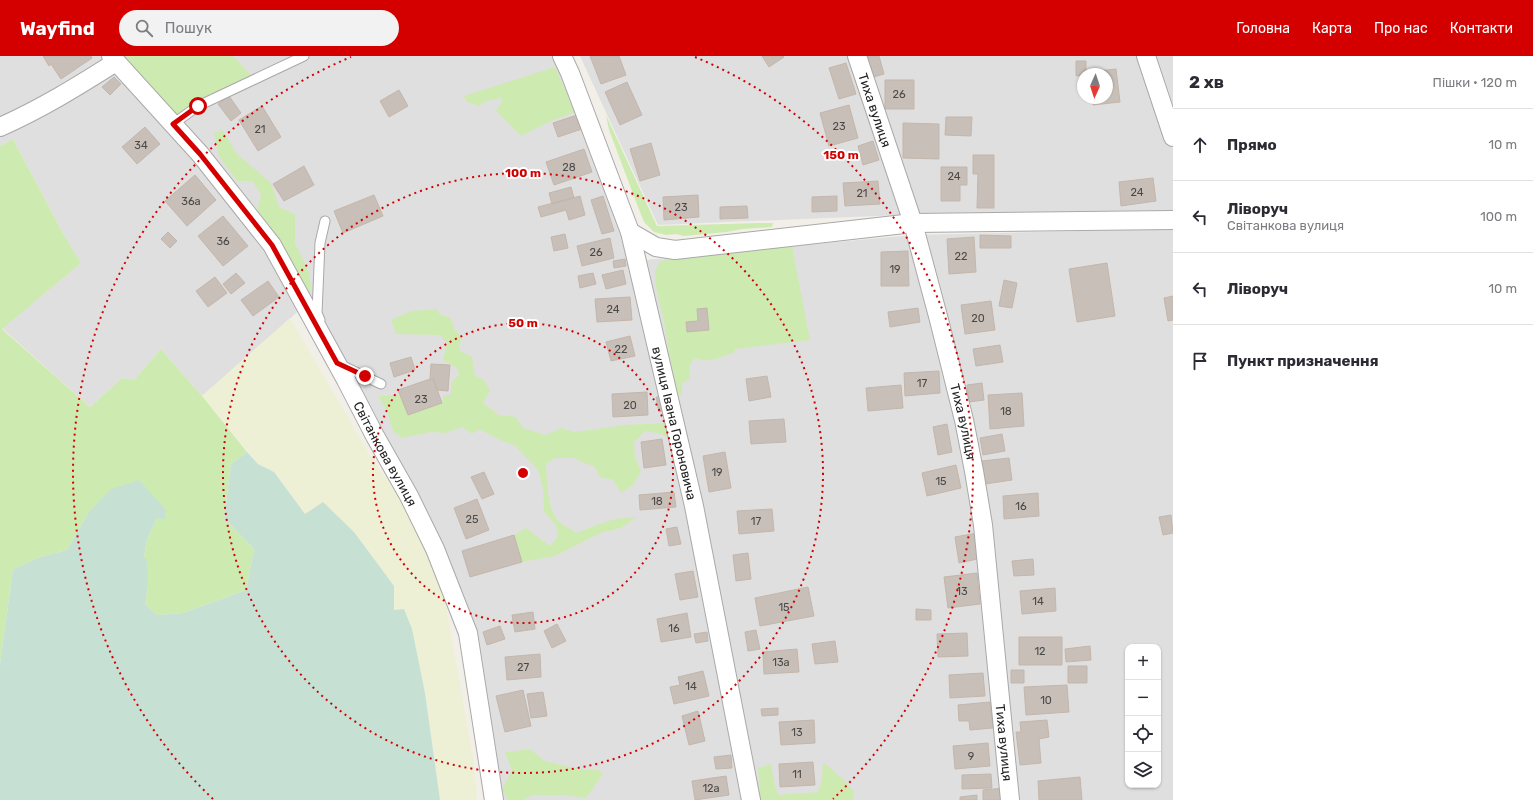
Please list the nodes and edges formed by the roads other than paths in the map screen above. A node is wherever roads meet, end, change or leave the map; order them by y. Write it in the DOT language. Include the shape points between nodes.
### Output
graph roads {
  1 [pos="304,56"];
  2 [pos="562,56"];
  3 [pos="857,56"];
  4 [pos="1146,56"];
  5 [pos="114,59"];
  6 [pos="173,124"];
  7 [pos="0,127"];
  8 [pos="1173,137"];
  9 [pos="1173,220"];
  10 [pos="326,221"];
  11 [pos="913,223"];
  12 [pos="630,232"];
  13 [pos="337,363"];
  14 [pos="381,384"];
  15 [pos="494,800"];
  16 [pos="751,800"];
  17 [pos="1010,800"];
  1 -- 6 [label="lane" via="198,106"];
  2 -- 12 [label="street, вулиця Івана Гороновича"];
  3 -- 11 [label="street, Тиха вулиця"];
  4 -- 8 [label="street"];
  5 -- 6 [label="street, Світанкова вулиця"];
  5 -- 7 [label="street" via="76,87"];
  6 -- 13 [label="street, Світанкова вулиця" via="272,245"];
  9 -- 11 [label="street"];
  10 -- 13 [label="lane" via="320,243 317,313"];
  11 -- 12 [label="street" via="674,250 656,247"];
  11 -- 17 [label="street, Тиха вулиця" via="964,420 984,525"];
  12 -- 16 [label="street, вулиця Івана Гороновича" via="694,506"];
  13 -- 14 [label="lane"];
  13 -- 15 [label="street, Світанкова вулиця" via="410,496 435,549 468,633"];
}
